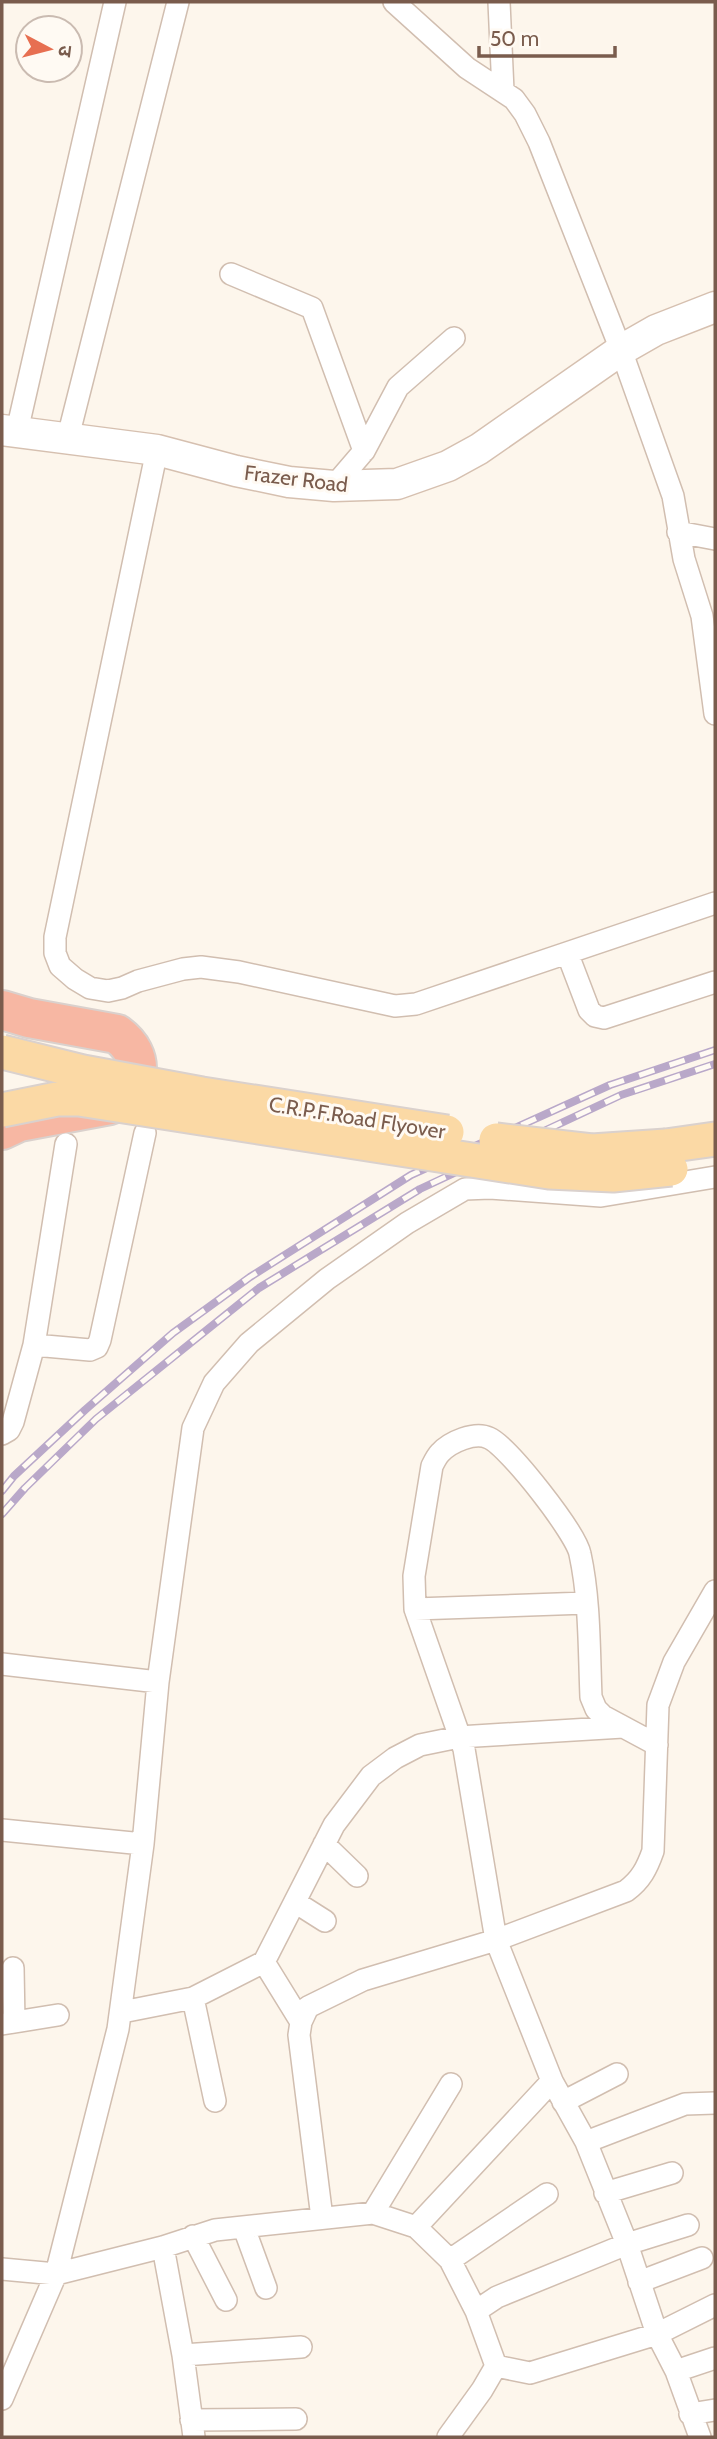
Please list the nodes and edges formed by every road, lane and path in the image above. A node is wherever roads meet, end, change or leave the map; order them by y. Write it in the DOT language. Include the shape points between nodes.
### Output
graph roads {
  1 [pos="115,2"];
  2 [pos="178,2"];
  3 [pos="394,2"];
  4 [pos="499,2"];
  5 [pos="503,90"];
  6 [pos="232,274"];
  7 [pos="715,307"];
  8 [pos="454,338"];
  9 [pos="621,350"];
  10 [pos="10,430"];
  11 [pos="81,439"];
  12 [pos="157,450"];
  13 [pos="364,451"];
  14 [pos="334,486"];
  15 [pos="678,532"];
  16 [pos="715,539"];
  17 [pos="715,714"];
  18 [pos="715,903"];
  19 [pos="568,955"];
  20 [pos="715,982"];
  21 [pos="2,1010"];
  22 [pos="2,1052"];
  23 [pos="2,1110"];
  24 [pos="2,1130"];
  25 [pos="145,1133"];
  26 [pos="715,1139"];
  27 [pos="66,1144"];
  28 [pos="715,1162"];
  29 [pos="715,1177"];
  30 [pos="34,1345"];
  31 [pos="2,1434"];
  32 [pos="715,1591"];
  33 [pos="586,1603"];
  34 [pos="415,1609"];
  35 [pos="2,1664"];
  36 [pos="158,1682"];
  37 [pos="623,1727"];
  38 [pos="459,1737"];
  39 [pos="657,1745"];
  40 [pos="2,1830"];
  41 [pos="143,1844"];
  42 [pos="324,1844"];
  43 [pos="357,1876"];
  44 [pos="295,1902"];
  45 [pos="325,1921"];
  46 [pos="496,1940"];
  47 [pos="264,1962"];
  48 [pos="13,1968"];
  49 [pos="193,1998"];
  50 [pos="122,2012"];
  51 [pos="58,2015"];
  52 [pos="301,2022"];
  53 [pos="8,2023"];
  54 [pos="617,2074"];
  55 [pos="552,2081"];
  56 [pos="451,2084"];
  57 [pos="215,2101"];
  58 [pos="563,2102"];
  59 [pos="715,2103"];
  60 [pos="586,2142"];
  61 [pos="672,2173"];
  62 [pos="605,2193"];
  63 [pos="547,2194"];
  64 [pos="373,2213"];
  65 [pos="321,2218"];
  66 [pos="688,2224"];
  67 [pos="416,2227"];
  68 [pos="244,2228"];
  69 [pos="193,2236"];
  70 [pos="627,2244"];
  71 [pos="163,2247"];
  72 [pos="702,2258"];
  73 [pos="450,2260"];
  74 [pos="2,2269"];
  75 [pos="56,2274"];
  76 [pos="639,2282"];
  77 [pos="266,2288"];
  78 [pos="226,2300"];
  79 [pos="715,2305"];
  80 [pos="476,2311"];
  81 [pos="657,2334"];
  82 [pos="301,2347"];
  83 [pos="183,2355"];
  84 [pos="715,2358"];
  85 [pos="496,2366"];
  86 [pos="676,2371"];
  87 [pos="3,2392"];
  88 [pos="715,2410"];
  89 [pos="690,2414"];
  90 [pos="296,2419"];
  91 [pos="192,2428"];
  92 [pos="448,2437"];
  93 [pos="700,2437"];
  1 -- 10 [label="street"];
  2 -- 11 [label="street"];
  3 -- 5 [label="street" via="467,68"];
  4 -- 5 [label="street"];
  5 -- 9 [label="street" via="525,114 539,142"];
  6 -- 13 [label="street" via="312,309"];
  7 -- 9 [label="street, Frazer Road" via="656,330"];
  8 -- 13 [label="street" via="398,387"];
  9 -- 14 [label="street, Frazer Road" via="448,466 397,484"];
  9 -- 15 [label="street" via="673,496"];
  10 -- 11 [label="street, Frazer Road"];
  11 -- 12 [label="street, Frazer Road"];
  12 -- 14 [label="street, Frazer Road" via="289,482"];
  12 -- 19 [label="street" via="55,937 60,966 90,988 108,991 201,967 395,1006 416,1004"];
  13 -- 14 [label="street"];
  15 -- 16 [label="street"];
  15 -- 17 [label="street" via="702,615"];
  18 -- 19 [label="street"];
  19 -- 20 [label="street" via="583,999 595,1017 612,1016"];
  21 -- 24 [label="highway" via="117,1034 136,1056 131,1090 123,1098"];
  22 -- 26 [label="main road, C.R.P.F.Road Flyover, bridge" via="202,1094 542,1147 592,1151"];
  23 -- 28 [label="main road, C.R.P.F.Road Flyover, bridge" via="57,1099 79,1100 549,1172 613,1175"];
  25 -- 30 [label="street" via="97,1347"];
  27 -- 30 [label="street"];
  29 -- 36 [label="street" via="601,1196 465,1189 327,1279 249,1343 214,1383 193,1428"];
  30 -- 31 [label="street" via="13,1422"];
  32 -- 39 [label="street" via="663,1687"];
  33 -- 34 [label="street"];
  33 -- 34 [label="street" via="575,1539 500,1445 476,1435 450,1445 432,1466 414,1576"];
  33 -- 37 [label="street" via="591,1697 603,1716"];
  34 -- 38 [label="street"];
  35 -- 36 [label="street"];
  36 -- 41 [label="street"];
  37 -- 38 [label="street"];
  37 -- 39 [label="street"];
  38 -- 42 [label="street" via="419,1745 371,1776"];
  38 -- 46 [label="street"];
  39 -- 46 [label="street" via="653,1851 639,1882"];
  40 -- 41 [label="street"];
  41 -- 50 [label="street"];
  42 -- 43 [label="street"];
  42 -- 44 [label="street"];
  44 -- 45 [label="street"];
  44 -- 47 [label="street"];
  46 -- 52 [label="street" via="363,1980 308,2007"];
  46 -- 55 [label="street"];
  47 -- 49 [label="street"];
  47 -- 52 [label="street"];
  48 -- 53 [label="street"];
  49 -- 50 [label="street"];
  49 -- 57 [label="street"];
  50 -- 75 [label="street"];
  51 -- 53 [label="street"];
  52 -- 65 [label="street"];
  54 -- 58 [label="street"];
  55 -- 58 [label="street"];
  55 -- 67 [label="street"];
  56 -- 64 [label="street"];
  58 -- 60 [label="street"];
  59 -- 60 [label="street" via="685,2104"];
  60 -- 62 [label="street"];
  61 -- 62 [label="street"];
  62 -- 70 [label="street"];
  63 -- 73 [label="street"];
  64 -- 65 [label="street"];
  64 -- 67 [label="street"];
  65 -- 68 [label="street"];
  66 -- 70 [label="street"];
  67 -- 73 [label="street"];
  68 -- 69 [label="street"];
  68 -- 77 [label="street"];
  69 -- 71 [label="street"];
  69 -- 78 [label="street"];
  70 -- 76 [label="street"];
  70 -- 80 [label="street" via="497,2297"];
  71 -- 75 [label="street"];
  71 -- 83 [label="street"];
  72 -- 76 [label="street"];
  73 -- 80 [label="street"];
  74 -- 75 [label="street"];
  75 -- 87 [label="street"];
  76 -- 81 [label="street"];
  79 -- 81 [label="street"];
  80 -- 85 [label="street"];
  81 -- 85 [label="street" via="530,2373"];
  81 -- 86 [label="street"];
  82 -- 83 [label="street"];
  83 -- 91 [label="street"];
  84 -- 86 [label="street"];
  85 -- 92 [label="street"];
  86 -- 89 [label="street"];
  88 -- 89 [label="street"];
  89 -- 93 [label="street"];
  90 -- 91 [label="street"];
}
